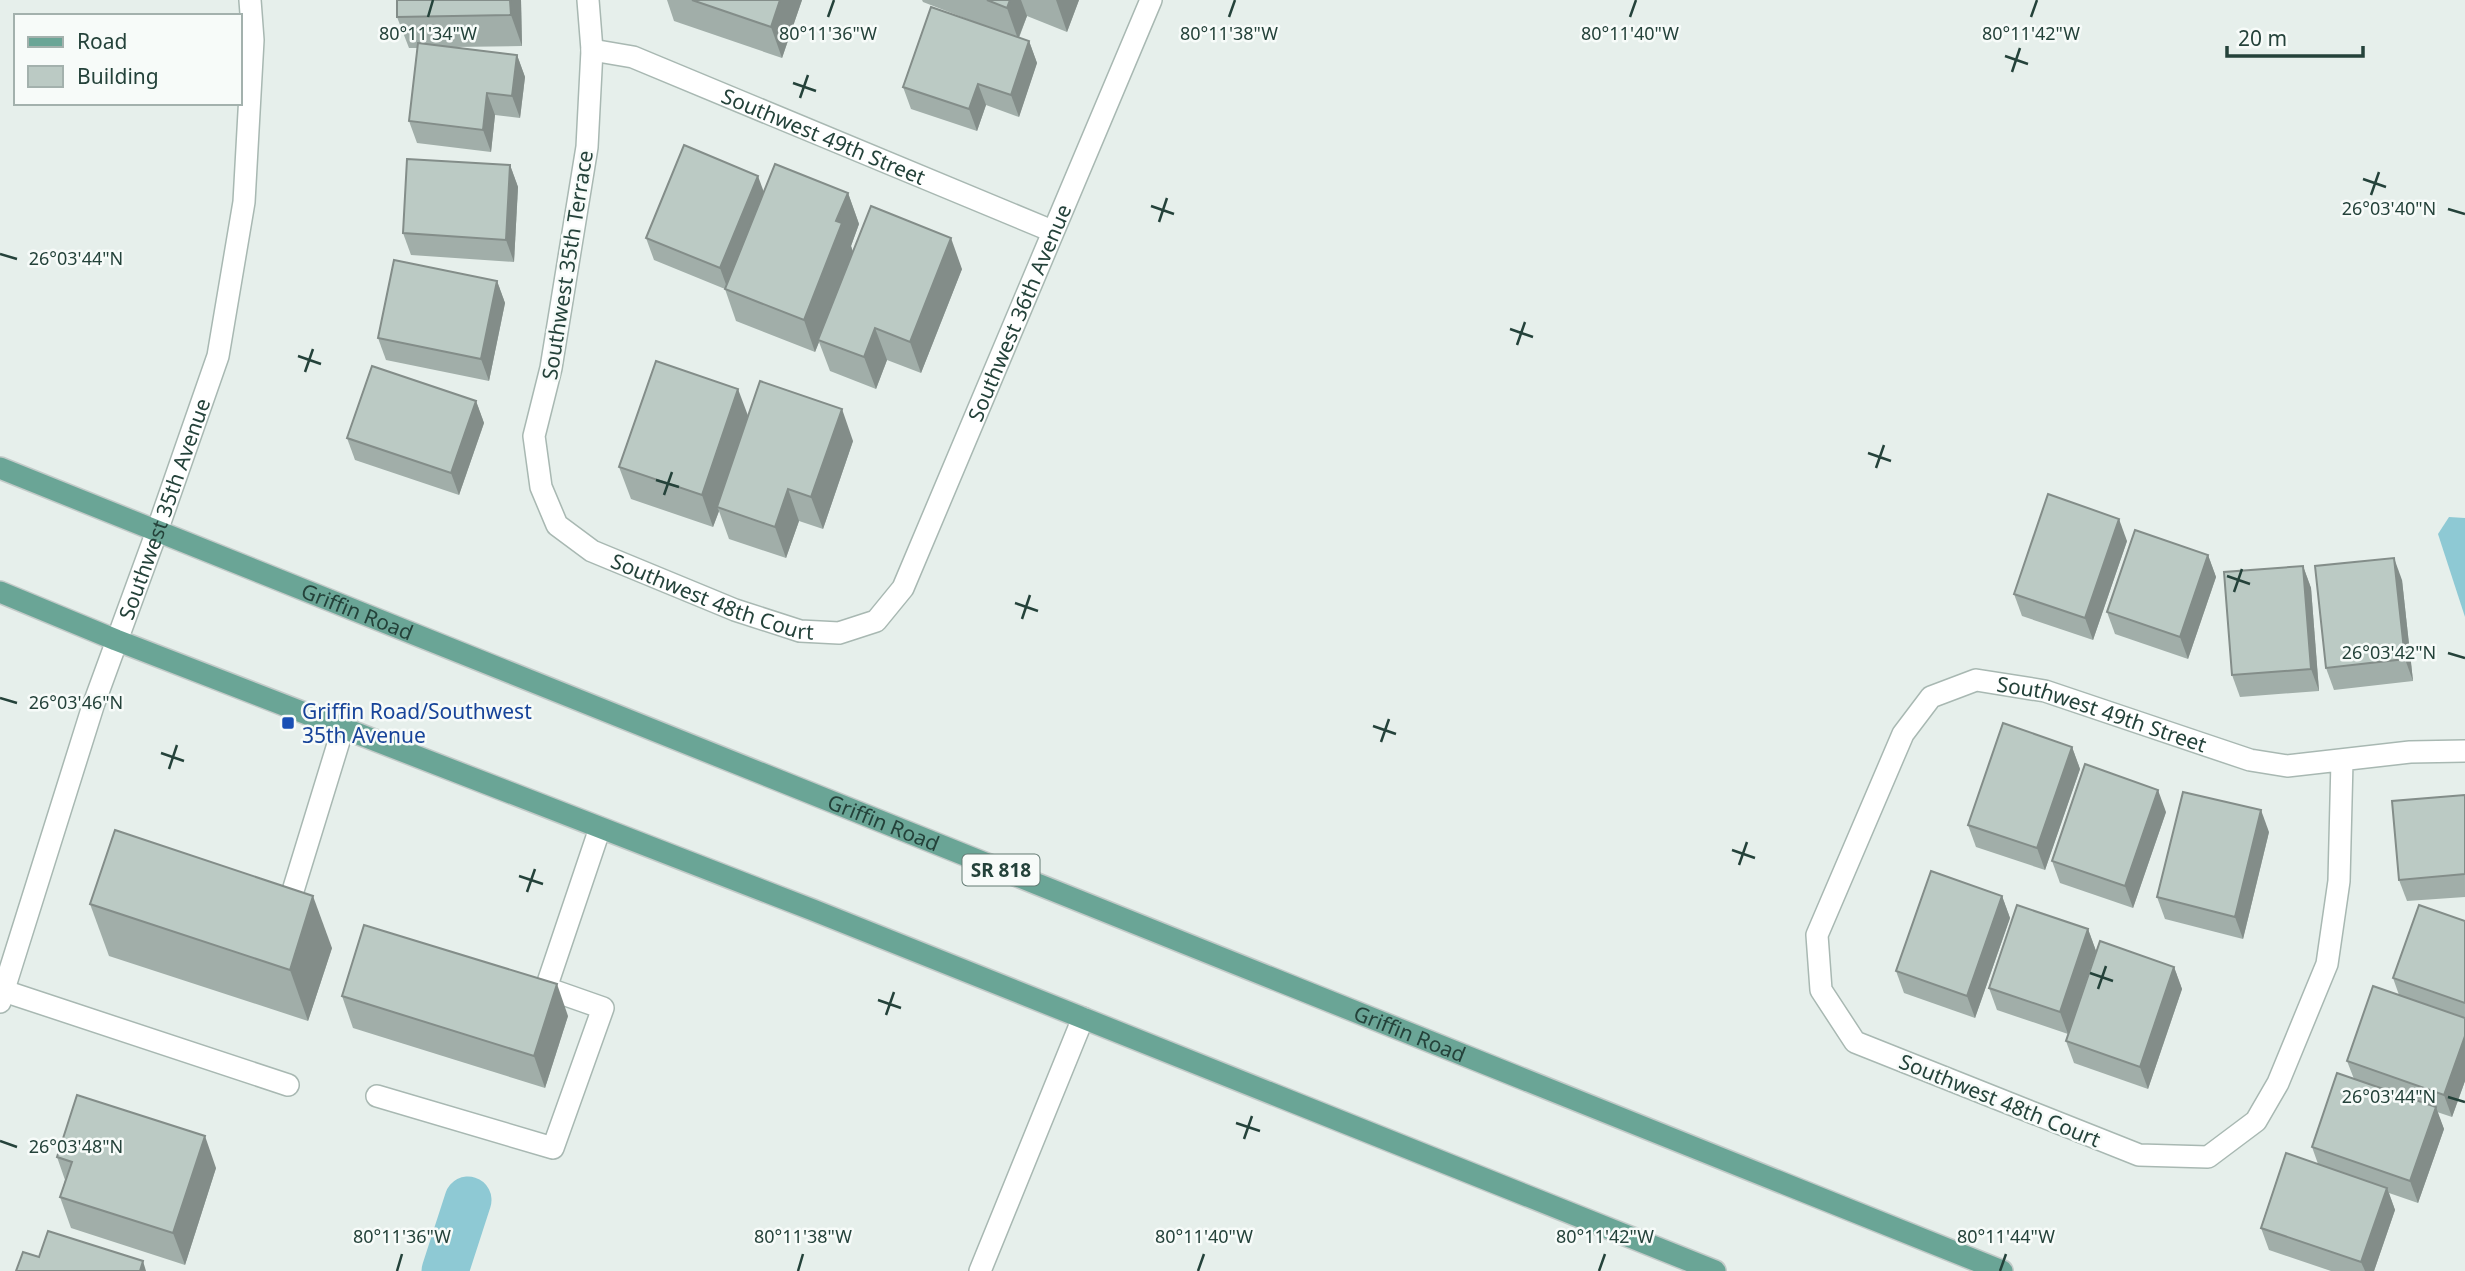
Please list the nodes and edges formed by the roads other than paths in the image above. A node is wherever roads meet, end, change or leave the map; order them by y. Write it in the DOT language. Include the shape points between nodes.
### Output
graph roads {
  1 [pos="250,0"];
  2 [pos="588,0"];
  3 [pos="1151,0"];
  4 [pos="592,50"];
  5 [pos="1052,231"];
  6 [pos="0,468"];
  7 [pos="557,525"];
  8 [pos="157,531"];
  9 [pos="0,592"];
  10 [pos="876,621"];
  11 [pos="116,640"];
  12 [pos="343,728"];
  13 [pos="2465,751"];
  14 [pos="2342,761"];
  15 [pos="600,828"];
  16 [pos="288,907"];
  17 [pos="1821,990"];
  18 [pos="2,996"];
  19 [pos="1083,1018"];
  20 [pos="288,1084"];
  21 [pos="377,1096"];
  22 [pos="980,1271"];
  23 [pos="1715,1271"];
  24 [pos="2003,1271"];
  1 -- 8 [label="street, Southwest 35th Avenue" via="253,40 244,202 218,356"];
  2 -- 4 [label="street, Southwest 35th Terrace"];
  3 -- 5 [label="street, Southwest 36th Avenue"];
  4 -- 5 [label="street, Southwest 49th Street" via="633,57"];
  4 -- 7 [label="street, Southwest 35th Terrace" via="587,147 551,368 534,436 541,487"];
  5 -- 10 [label="street, Southwest 36th Avenue" via="903,588"];
  6 -- 8 [label="main road, Griffin Road / SR 818"];
  7 -- 10 [label="street, Southwest 48th Court" via="592,551 735,610 800,631 839,633"];
  8 -- 11 [label="street, Southwest 35th Avenue"];
  8 -- 24 [label="main road, Griffin Road / SR 818"];
  9 -- 11 [label="main road"];
  11 -- 12 [label="main road"];
  11 -- 18 [label="street, Southwest 35th Avenue"];
  12 -- 15 [label="main road"];
  12 -- 16 [label="street"];
  13 -- 14 [label="street, Southwest 49th Street"];
  14 -- 17 [label="street, Southwest 49th Street" via="2287,766 2250,760 2045,691 1976,680 1931,697 1903,734 1817,935"];
  14 -- 17 [label="street, Southwest 48th Court" via="2339,880 2327,964 2278,1083 2256,1121 2208,1157 2139,1156 1855,1042"];
  15 -- 19 [label="main road"];
  15 -- 21 [label="street" via="546,988 603,1008 552,1149"];
  18 -- 20 [label="street"];
  19 -- 22 [label="street"];
  19 -- 23 [label="main road"];
}
